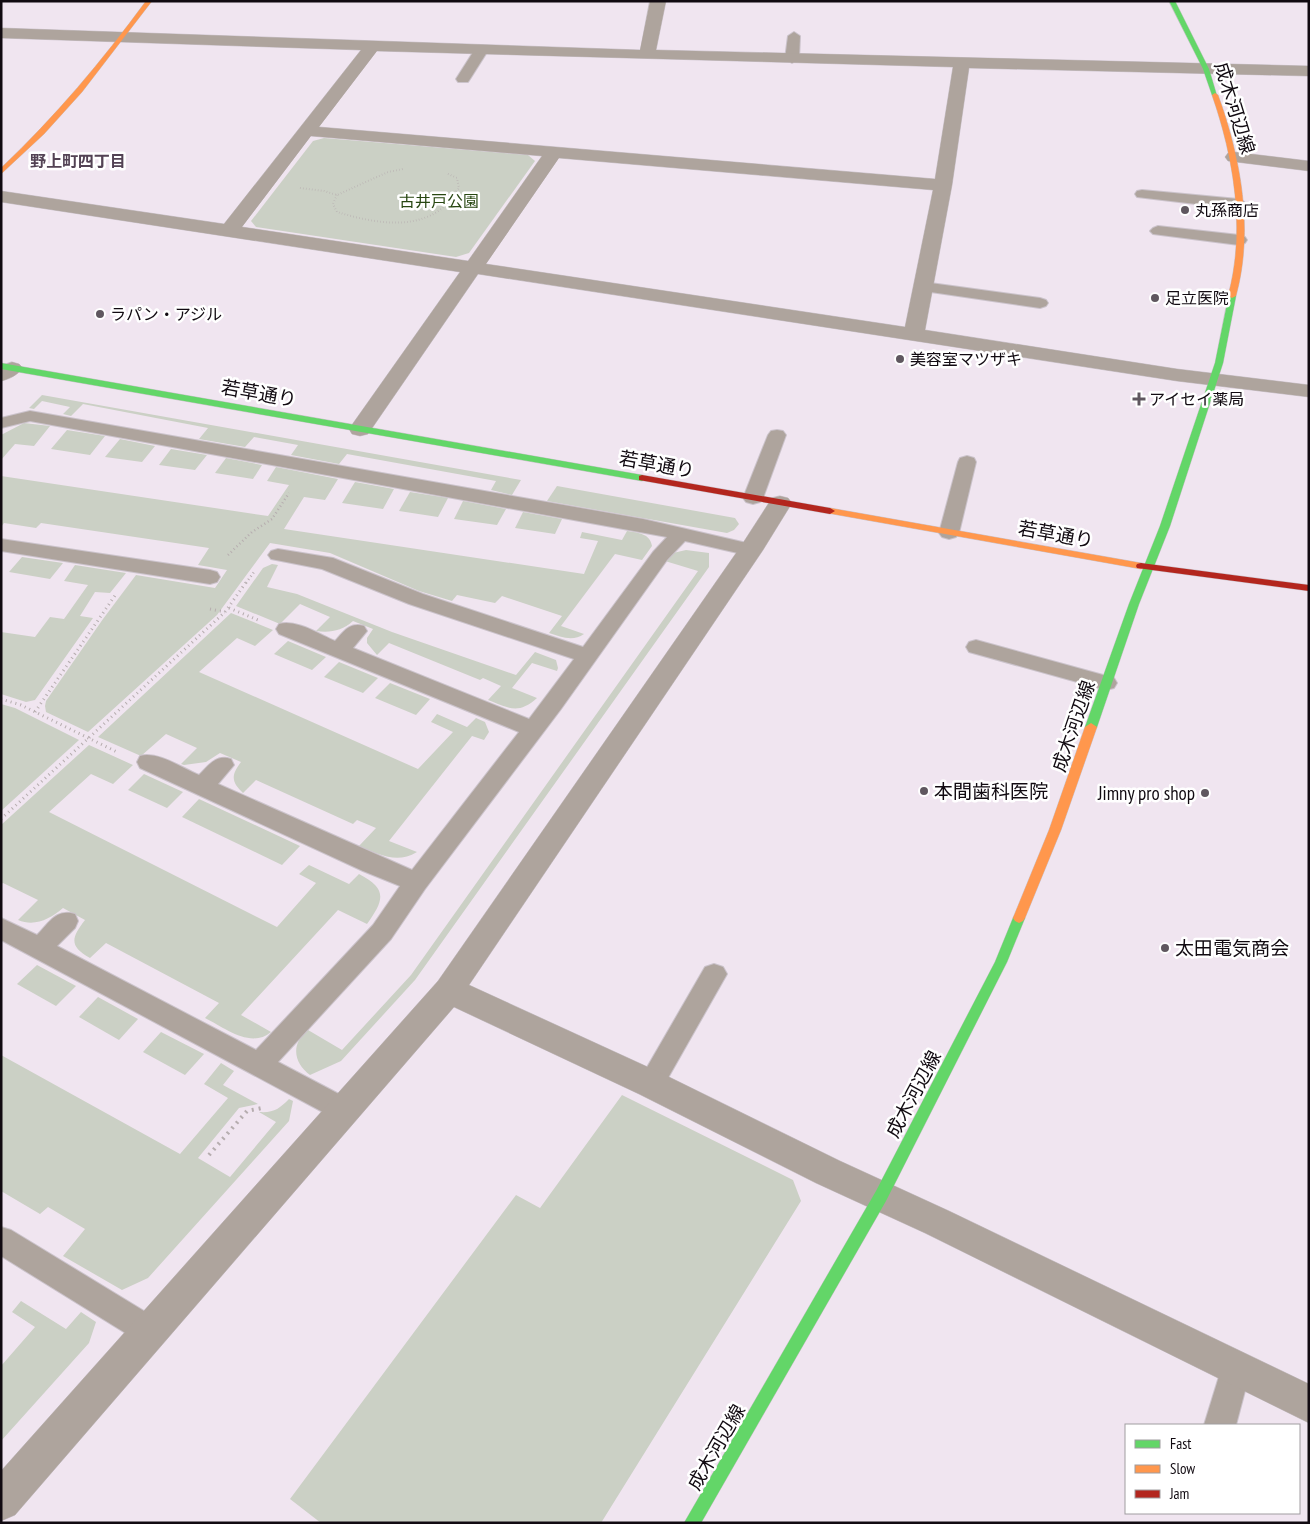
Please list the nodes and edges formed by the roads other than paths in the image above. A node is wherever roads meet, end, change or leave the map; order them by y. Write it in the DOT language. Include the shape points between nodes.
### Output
graph roads {
  1 [pos="149,1"];
  2 [pos="658,1"];
  3 [pos="1172,1"];
  4 [pos="1,33"];
  5 [pos="794,36"];
  6 [pos="123,37"];
  7 [pos="373,45"];
  8 [pos="482,49"];
  9 [pos="647,55"];
  10 [pos="792,59"];
  11 [pos="962,63"];
  12 [pos="1206,69"];
  13 [pos="1309,71"];
  14 [pos="463,79"];
  15 [pos="308,130"];
  16 [pos="555,151"];
  17 [pos="1234,157"];
  18 [pos="1309,166"];
  19 [pos="1,172"];
  20 [pos="942,185"];
  21 [pos="1142,194"];
  22 [pos="1,196"];
  23 [pos="1238,204"];
  24 [pos="229,231"];
  25 [pos="1158,231"];
  26 [pos="1239,240"];
  27 [pos="474,268"];
  28 [pos="924,287"];
  29 [pos="1040,303"];
  30 [pos="914,335"];
  31 [pos="5,370"];
  32 [pos="1214,379"];
  33 [pos="1309,391"];
  34 [pos="1,424"];
  35 [pos="360,429"];
  36 [pos="778,435"];
  37 [pos="967,462"];
  38 [pos="766,501"];
  39 [pos="949,533"];
  40 [pos="680,535"];
  41 [pos="1,545"];
  42 [pos="750,550"];
  43 [pos="278,555"];
  44 [pos="1148,567"];
  45 [pos="210,577"];
  46 [pos="1309,588"];
  47 [pos="286,629"];
  48 [pos="357,631"];
  49 [pos="976,646"];
  50 [pos="338,650"];
  51 [pos="588,656"];
  52 [pos="1106,683"];
  53 [pos="533,729"];
  54 [pos="148,762"];
  55 [pos="223,765"];
  56 [pos="202,786"];
  57 [pos="416,882"];
  58 [pos="66,921"];
  59 [pos="1,928"];
  60 [pos="40,948"];
  61 [pos="714,974"];
  62 [pos="450,990"];
  63 [pos="259,1065"];
  64 [pos="651,1084"];
  65 [pos="344,1110"];
  66 [pos="881,1196"];
  67 [pos="1,1240"];
  68 [pos="151,1332"];
  69 [pos="1236,1368"];
  70 [pos="1309,1404"];
  71 [pos="1220,1424"];
  72 [pos="1,1501"];
  73 [pos="692,1523"];
  1 -- 6 [label="main road"];
  2 -- 9 [label="street"];
  3 -- 12 [label="main road, 成木河辺線"];
  4 -- 6 [label="street"];
  5 -- 10 [label="lane"];
  6 -- 7 [label="street"];
  6 -- 19 [label="main road" via="82,90"];
  7 -- 8 [label="street"];
  7 -- 15 [label="street"];
  8 -- 9 [label="street"];
  8 -- 14 [label="lane"];
  9 -- 10 [label="street"];
  10 -- 11 [label="street"];
  11 -- 12 [label="street"];
  11 -- 20 [label="street"];
  12 -- 13 [label="street"];
  12 -- 17 [label="main road, 成木河辺線"];
  15 -- 16 [label="street"];
  15 -- 24 [label="street"];
  16 -- 20 [label="street"];
  16 -- 27 [label="street"];
  17 -- 18 [label="street"];
  17 -- 23 [label="main road, 成木河辺線"];
  20 -- 28 [label="street"];
  21 -- 23 [label="lane"];
  22 -- 24 [label="street"];
  23 -- 26 [label="main road, 成木河辺線"];
  24 -- 27 [label="street"];
  25 -- 26 [label="lane"];
  26 -- 32 [label="main road, 成木河辺線" via="1238,263"];
  27 -- 30 [label="street"];
  27 -- 35 [label="street"];
  28 -- 29 [label="lane"];
  28 -- 30 [label="street"];
  30 -- 32 [label="street"];
  31 -- 35 [label="main road, 若草通り"];
  32 -- 33 [label="street"];
  32 -- 44 [label="main road, 成木河辺線"];
  34 -- 40 [label="lane" via="30,416 643,525"];
  35 -- 38 [label="main road, 若草通り"];
  36 -- 38 [label="lane"];
  37 -- 39 [label="lane"];
  38 -- 39 [label="main road, 若草通り"];
  38 -- 42 [label="street"];
  39 -- 44 [label="main road, 若草通り"];
  40 -- 42 [label="lane"];
  40 -- 51 [label="lane" via="660,556"];
  41 -- 45 [label="lane"];
  42 -- 62 [label="street"];
  43 -- 51 [label="lane" via="326,563 416,599"];
  44 -- 46 [label="main road, 若草通り"];
  44 -- 52 [label="main road, 成木河辺線"];
  47 -- 50 [label="lane"];
  48 -- 50 [label="lane"];
  49 -- 52 [label="lane"];
  50 -- 53 [label="lane"];
  51 -- 53 [label="lane"];
  52 -- 66 [label="main road, 成木河辺線" via="1055,830 1000,962"];
  53 -- 57 [label="lane"];
  54 -- 56 [label="lane"];
  55 -- 56 [label="lane"];
  56 -- 57 [label="lane"];
  57 -- 63 [label="lane" via="382,932"];
  58 -- 60 [label="lane"];
  59 -- 60 [label="lane"];
  60 -- 63 [label="lane"];
  61 -- 64 [label="lane"];
  62 -- 64 [label="street"];
  62 -- 65 [label="street"];
  63 -- 65 [label="lane"];
  64 -- 66 [label="street"];
  65 -- 68 [label="street"];
  66 -- 69 [label="street"];
  66 -- 73 [label="main road, 成木河辺線"];
  67 -- 68 [label="lane"];
  68 -- 72 [label="street"];
  69 -- 70 [label="street"];
  69 -- 71 [label="lane"];
}
